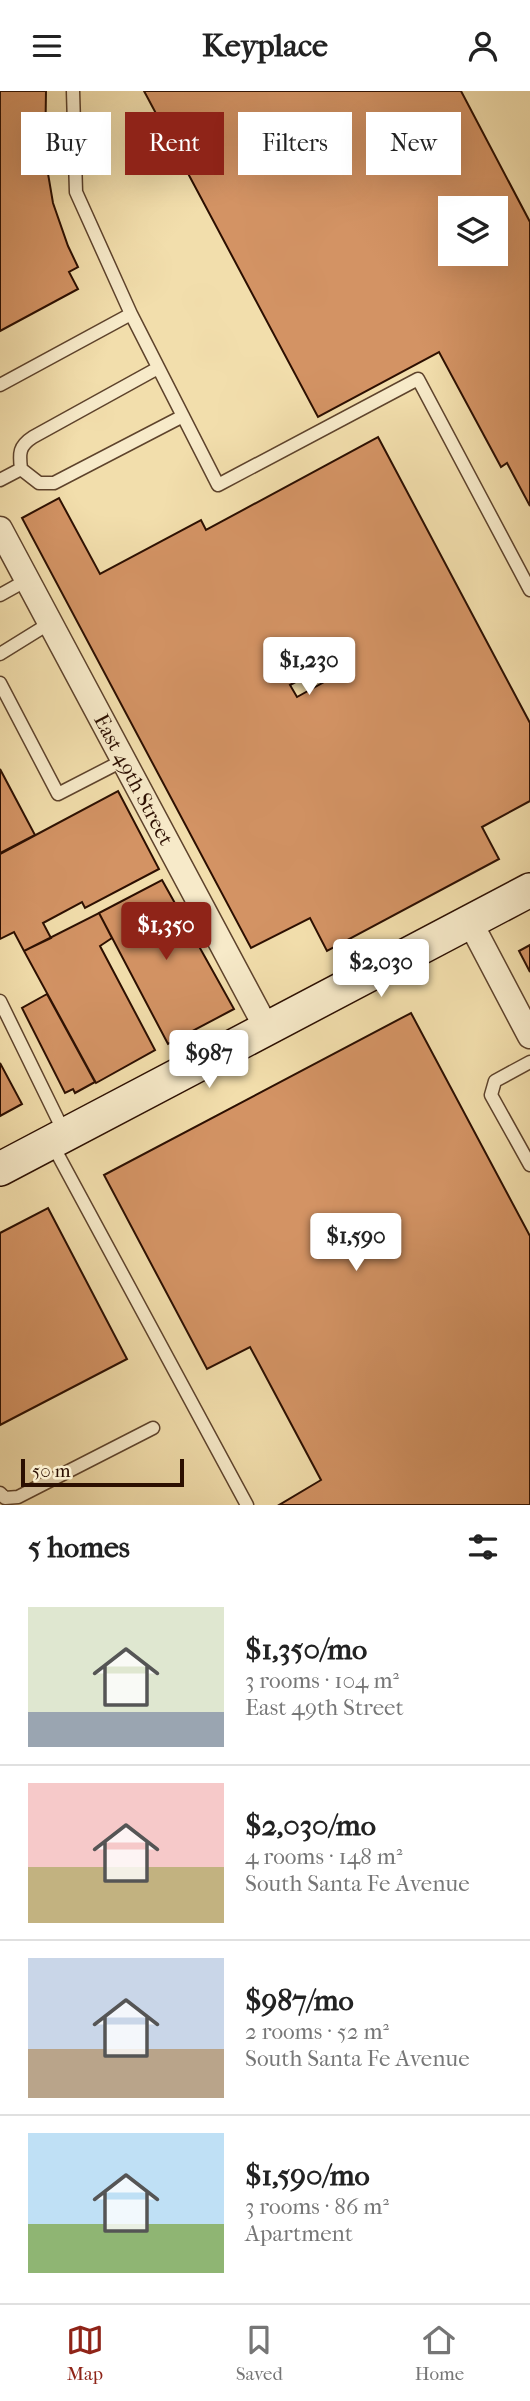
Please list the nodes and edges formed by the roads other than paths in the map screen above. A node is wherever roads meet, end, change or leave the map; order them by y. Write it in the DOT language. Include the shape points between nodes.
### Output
graph roads {
  1 [pos="74,91"];
  2 [pos="131,314"];
  3 [pos="159,368"];
  4 [pos="0,385"];
  5 [pos="183,416"];
  6 [pos="21,469"];
  7 [pos="0,480"];
  8 [pos="0,529"];
  9 [pos="27,580"];
  10 [pos="530,590"];
  11 [pos="0,594"];
  12 [pos="50,623"];
  13 [pos="0,654"];
  14 [pos="0,683"];
  15 [pos="124,760"];
  16 [pos="530,890"];
  17 [pos="470,922"];
  18 [pos="0,1001"];
  19 [pos="267,1029"];
  20 [pos="530,1035"];
  21 [pos="530,1062"];
  22 [pos="58,1138"];
  23 [pos="530,1165"];
  24 [pos="0,1169"];
  25 [pos="153,1428"];
  26 [pos="0,1493"];
  27 [pos="247,1505"];
  1 -- 2 [label="lane" via="76,192"];
  2 -- 3 [label="lane"];
  2 -- 4 [label="lane"];
  3 -- 5 [label="lane"];
  3 -- 6 [label="lane" via="23,444"];
  5 -- 6 [label="lane" via="54,483 39,483"];
  5 -- 10 [label="lane" via="218,485 418,379"];
  6 -- 7 [label="lane"];
  8 -- 9 [label="street, East 49th Street"];
  9 -- 11 [label="lane"];
  9 -- 12 [label="street, East 49th Street"];
  12 -- 13 [label="lane"];
  12 -- 15 [label="street, East 49th Street"];
  14 -- 15 [label="lane" via="58,794"];
  15 -- 19 [label="street, East 49th Street"];
  16 -- 17 [label="main road"];
  17 -- 19 [label="main road"];
  17 -- 20 [label="street"];
  18 -- 22 [label="lane"];
  19 -- 22 [label="main road"];
  21 -- 23 [label="lane" via="495,1081 491,1095"];
  22 -- 24 [label="main road"];
  22 -- 27 [label="lane"];
  25 -- 26 [label="lane" via="18,1497 5,1498"];
}
